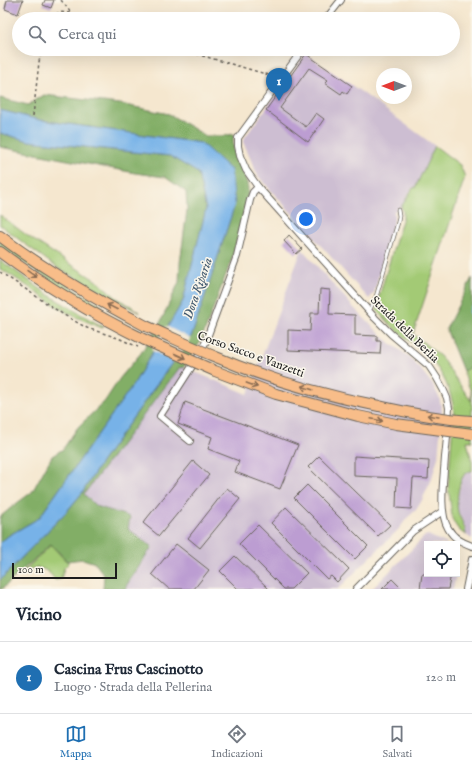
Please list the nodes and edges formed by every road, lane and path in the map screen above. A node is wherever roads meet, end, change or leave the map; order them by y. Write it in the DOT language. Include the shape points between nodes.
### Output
graph roads {
  1 [pos="61,0"];
  2 [pos="341,0"];
  3 [pos="70,12"];
  4 [pos="332,12"];
  5 [pos="40,56"];
  6 [pos="204,56"];
  7 [pos="298,56"];
  8 [pos="282,78"];
  9 [pos="33,116"];
  10 [pos="258,187"];
  11 [pos="398,210"];
  12 [pos="0,236"];
  13 [pos="0,252"];
  14 [pos="0,272"];
  15 [pos="369,311"];
  16 [pos="143,344"];
  17 [pos="472,421"];
  18 [pos="472,434"];
  19 [pos="190,441"];
  20 [pos="443,511"];
  21 [pos="472,546"];
  22 [pos="472,559"];
  23 [pos="356,589"];
  24 [pos="466,589"];
  1 -- 3 [label="path"];
  2 -- 4 [label="street"];
  5 -- 9 [label="path"];
  6 -- 8 [label="path"];
  7 -- 8 [label="street, Strada della Berlia"];
  8 -- 10 [label="street, Strada della Berlia" via="238,138 240,156"];
  10 -- 15 [label="street, Strada della Berlia"];
  10 -- 19 [label="street" via="250,200 237,256 205,343 160,416"];
  11 -- 15 [label="lane" via="398,222 376,297"];
  17 -- 12 [label="main road, Corso Sacco e Vanzetti, one-way, bridge" via="399,411 319,392 215,357 146,326 103,303 60,278"];
  13 -- 16 [label="main road, one-way" via="48,286"];
  14 -- 16 [label="path" via="87,328"];
  15 -- 20 [label="street, Strada della Berlia" via="391,334 429,366 447,398 449,408"];
  16 -- 18 [label="main road, one-way, bridge" via="283,396 396,424"];
  20 -- 21 [label="street, Strada della Berlia" via="448,529 457,540"];
  20 -- 23 [label="street" via="413,531"];
  22 -- 24 [label="street"];
}
